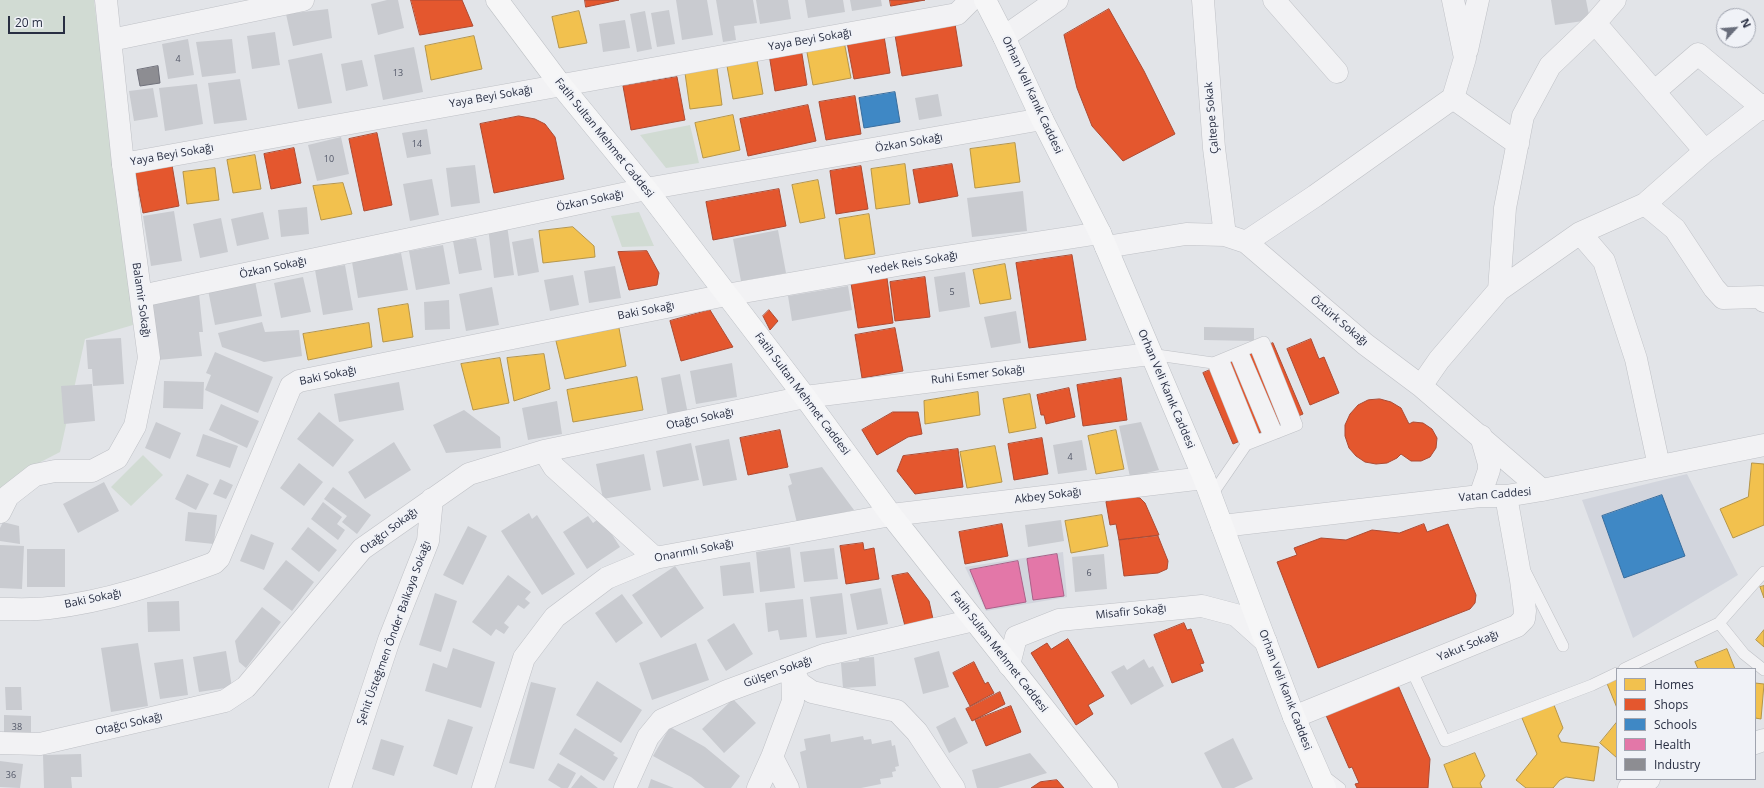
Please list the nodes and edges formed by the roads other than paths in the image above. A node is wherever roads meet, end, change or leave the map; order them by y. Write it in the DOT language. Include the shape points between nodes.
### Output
graph roads {
  1 [pos="106,0"];
  2 [pos="303,0"];
  3 [pos="497,0"];
  4 [pos="971,0"];
  5 [pos="985,0"];
  6 [pos="1057,0"];
  7 [pos="1202,0"];
  8 [pos="1274,0"];
  9 [pos="1453,0"];
  10 [pos="1478,0"];
  11 [pos="1615,0"];
  12 [pos="1595,23"];
  13 [pos="1004,37"];
  14 [pos="111,40"];
  15 [pos="1465,58"];
  16 [pos="1337,72"];
  17 [pos="560,84"];
  18 [pos="1654,92"];
  19 [pos="1453,98"];
  20 [pos="1763,107"];
  21 [pos="1042,119"];
  22 [pos="1518,144"];
  23 [pos="1705,151"];
  24 [pos="124,164"];
  25 [pos="646,189"];
  26 [pos="1646,204"];
  27 [pos="1580,233"];
  28 [pos="1225,235"];
  29 [pos="1103,240"];
  30 [pos="1246,242"];
  31 [pos="1499,290"];
  32 [pos="726,295"];
  33 [pos="141,296"];
  34 [pos="1764,301"];
  35 [pos="1239,353"];
  36 [pos="1150,354"];
  37 [pos="1218,361"];
  38 [pos="1421,386"];
  39 [pos="805,397"];
  40 [pos="1273,435"];
  41 [pos="1481,436"];
  42 [pos="1251,443"];
  43 [pos="1764,445"];
  44 [pos="544,451"];
  45 [pos="1659,466"];
  46 [pos="1208,487"];
  47 [pos="1542,490"];
  48 [pos="1480,496"];
  49 [pos="1506,496"];
  50 [pos="432,499"];
  51 [pos="0,512"];
  52 [pos="891,515"];
  53 [pos="1222,526"];
  54 [pos="655,558"];
  55 [pos="1518,559"];
  56 [pos="1764,572"];
  57 [pos="0,609"];
  58 [pos="974,620"];
  59 [pos="1719,623"];
  60 [pos="1266,642"];
  61 [pos="1563,646"];
  62 [pos="1009,665"];
  63 [pos="792,667"];
  64 [pos="1626,668"];
  65 [pos="1411,669"];
  66 [pos="1764,670"];
  67 [pos="1616,673"];
  68 [pos="1294,717"];
  69 [pos="0,743"];
  70 [pos="772,757"];
  71 [pos="1320,779"];
  72 [pos="340,788"];
  73 [pos="483,788"];
  74 [pos="625,788"];
  75 [pos="758,788"];
  76 [pos="788,788"];
  77 [pos="954,788"];
  78 [pos="1107,788"];
  79 [pos="1340,788"];
  1 -- 14 [label="street, Balamir Sokağı"];
  2 -- 14 [label="street"];
  3 -- 17 [label="main road, Fatih Sultan Mehmet Caddesi"];
  4 -- 17 [label="street, Yaya Beyi Sokağı" via="958,14"];
  5 -- 13 [label="main road, Orhan Veli Kanık Caddesi"];
  6 -- 13 [label="street"];
  7 -- 28 [label="street, Çaltepe Sokak" via="1214,148"];
  8 -- 16 [label="street"];
  9 -- 15 [label="street"];
  10 -- 15 [label="street"];
  11 -- 12 [label="street"];
  12 -- 18 [label="street"];
  12 -- 22 [label="street" via="1550,66 1523,116"];
  13 -- 21 [label="main road, Orhan Veli Kanık Caddesi"];
  14 -- 24 [label="street, Balamir Sokağı"];
  15 -- 19 [label="street"];
  17 -- 24 [label="street, Yaya Beyi Sokağı"];
  17 -- 25 [label="main road, Fatih Sultan Mehmet Caddesi"];
  18 -- 20 [label="street" via="1698,54"];
  18 -- 23 [label="street"];
  19 -- 22 [label="street"];
  19 -- 30 [label="street"];
  20 -- 23 [label="street"];
  21 -- 25 [label="street, Özkan Sokağı"];
  21 -- 29 [label="main road, Orhan Veli Kanık Caddesi"];
  22 -- 31 [label="street" via="1505,208"];
  23 -- 26 [label="street"];
  24 -- 33 [label="street, Balamir Sokağı"];
  25 -- 32 [label="main road, Fatih Sultan Mehmet Caddesi"];
  25 -- 33 [label="street, Özkan Sokağı"];
  26 -- 27 [label="street"];
  26 -- 34 [label="street" via="1675,229 1722,298 1762,297"];
  27 -- 31 [label="street"];
  27 -- 45 [label="street" via="1604,261 1636,359"];
  28 -- 29 [label="street, Öztürk Sokağı" via="1186,234"];
  28 -- 30 [label="street, Öztürk Sokağı"];
  29 -- 32 [label="street, Yedek Reis Sokağı" via="926,260"];
  29 -- 36 [label="main road, Orhan Veli Kanık Caddesi"];
  30 -- 38 [label="street, Öztürk Sokağı" via="1365,344"];
  31 -- 38 [label="street" via="1439,360"];
  32 -- 39 [label="main road, Fatih Sultan Mehmet Caddesi"];
  32 -- 57 [label="street, Baki Sokağı" via="299,381 291,386 219,558 214,563 168,580 98,600 48,608"];
  33 -- 51 [label="street, Balamir Sokağı" via="149,358 135,426 117,458 92,471 55,471 34,475 8,496"];
  35 -- 37 [label="lane"];
  35 -- 40 [label="lane"];
  35 -- 40 [label="lane" via="1255,346 1288,428"];
  36 -- 37 [label="lane"];
  36 -- 39 [label="street, Ruhi Esmer Sokağı"];
  36 -- 46 [label="main road, Orhan Veli Kanık Caddesi"];
  37 -- 42 [label="lane"];
  38 -- 41 [label="street, Öztürk Sokağı"];
  39 -- 44 [label="street, Otağcı Sokağı"];
  39 -- 52 [label="main road, Fatih Sultan Mehmet Caddesi"];
  40 -- 42 [label="lane"];
  41 -- 47 [label="street, Öztürk Sokağı"];
  41 -- 48 [label="street" via="1489,470"];
  42 -- 46 [label="lane"];
  43 -- 45 [label="street, Vatan Caddesi"];
  44 -- 50 [label="street, Otağcı Sokağı" via="469,474"];
  44 -- 54 [label="street" via="554,467"];
  45 -- 47 [label="street, Vatan Caddesi"];
  46 -- 52 [label="street, Akbey Sokağı"];
  46 -- 53 [label="main road, Orhan Veli Kanık Caddesi"];
  47 -- 49 [label="street, Vatan Caddesi"];
  48 -- 49 [label="street, Vatan Caddesi"];
  48 -- 53 [label="street, Vatan Caddesi"];
  49 -- 55 [label="street, Yakut Sokağı"];
  50 -- 69 [label="street, Otağcı Sokağı" via="362,549 246,687 225,701 40,744"];
  50 -- 72 [label="street, Şehit Üsteğmen Önder Balkaya Sokağı" via="428,541 389,640"];
  52 -- 54 [label="street, Onarımlı Sokağı"];
  52 -- 58 [label="main road, Fatih Sultan Mehmet Caddesi"];
  53 -- 60 [label="main road, Orhan Veli Kanık Caddesi"];
  54 -- 73 [label="street, Onarımlı Sokağı" via="607,578 555,617 524,658"];
  55 -- 61 [label="lane"];
  55 -- 65 [label="street, Yakut Sokağı" via="1524,619 1517,626"];
  56 -- 59 [label="lane"];
  58 -- 62 [label="main road, Fatih Sultan Mehmet Caddesi"];
  58 -- 63 [label="street, Gülşen Sokağı" via="824,655"];
  59 -- 64 [label="lane"];
  59 -- 66 [label="lane" via="1744,654"];
  60 -- 62 [label="street, Misafir Sokağı" via="1236,615 1202,606 1059,620 1016,637"];
  60 -- 68 [label="main road, Orhan Veli Kanık Caddesi"];
  62 -- 78 [label="main road, Fatih Sultan Mehmet Caddesi"];
  63 -- 70 [label="street" via="793,701"];
  63 -- 74 [label="street, Gülşen Sokağı" via="727,691 662,720 648,737"];
  63 -- 77 [label="street" via="799,683 812,692 897,711 917,732"];
  65 -- 67 [label="lane" via="1445,742"];
  65 -- 68 [label="street, Yakut Sokağı"];
  68 -- 71 [label="main road, Orhan Veli Kanık Caddesi"];
  70 -- 75 [label="street"];
  70 -- 76 [label="street"];
  71 -- 79 [label="lane"];
}
